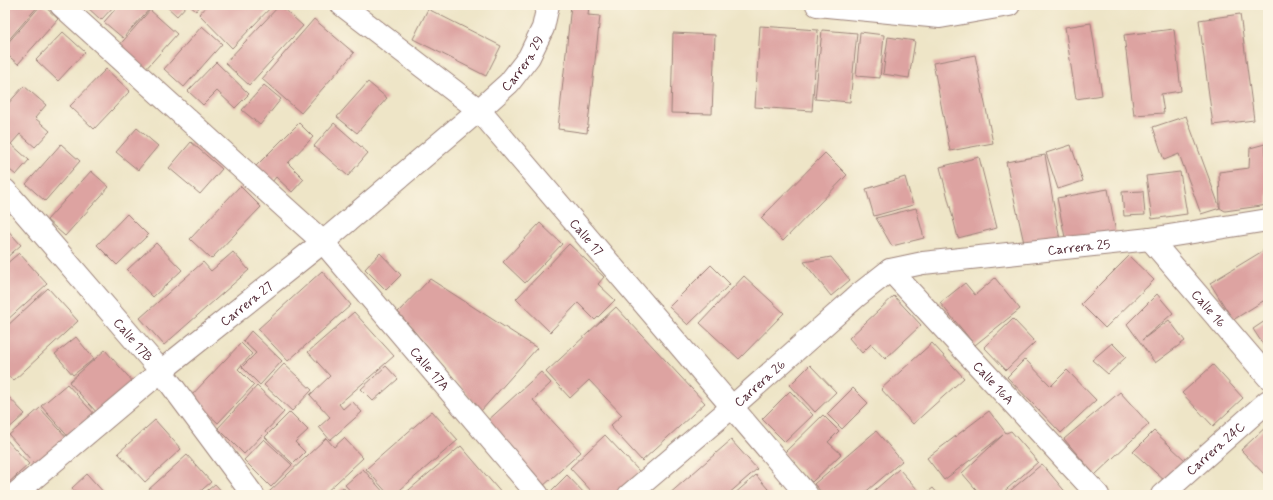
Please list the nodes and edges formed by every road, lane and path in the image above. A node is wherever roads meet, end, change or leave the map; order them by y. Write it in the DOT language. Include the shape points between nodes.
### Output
graph roads {
  1 [pos="61,5"];
  2 [pos="342,5"];
  3 [pos="548,5"];
  4 [pos="817,5"];
  5 [pos="1009,5"];
  6 [pos="479,110"];
  7 [pos="5,190"];
  8 [pos="1268,220"];
  9 [pos="1150,239"];
  10 [pos="323,242"];
  11 [pos="890,270"];
  12 [pos="161,372"];
  13 [pos="1268,377"];
  14 [pos="1268,401"];
  15 [pos="732,407"];
  16 [pos="14,495"];
  17 [pos="253,495"];
  18 [pos="538,495"];
  19 [pos="629,495"];
  20 [pos="807,495"];
  21 [pos="1098,495"];
  22 [pos="1162,495"];
  1 -- 10 [label="street, Calle 17A"];
  2 -- 6 [label="street, Calle 17"];
  3 -- 6 [label="street, Carrera 29" via="543,28 528,57 509,83"];
  4 -- 5 [label="street" via="940,17"];
  6 -- 10 [label="street, Carrera 27"];
  6 -- 15 [label="street, Calle 17"];
  7 -- 12 [label="street, Calle 17B"];
  8 -- 9 [label="street, Carrera 25"];
  9 -- 11 [label="street, Carrera 25" via="923,263"];
  9 -- 13 [label="street, Calle 16"];
  10 -- 12 [label="street, Carrera 27"];
  10 -- 18 [label="street, Calle 17A"];
  11 -- 15 [label="street, Carrera 26"];
  11 -- 21 [label="street, Calle 16A"];
  12 -- 16 [label="street, Carrera 27"];
  12 -- 17 [label="street, Calle 17B"];
  14 -- 22 [label="street, Carrera 24C"];
  15 -- 19 [label="street, Carrera 26"];
  15 -- 20 [label="street, Calle 17"];
}
